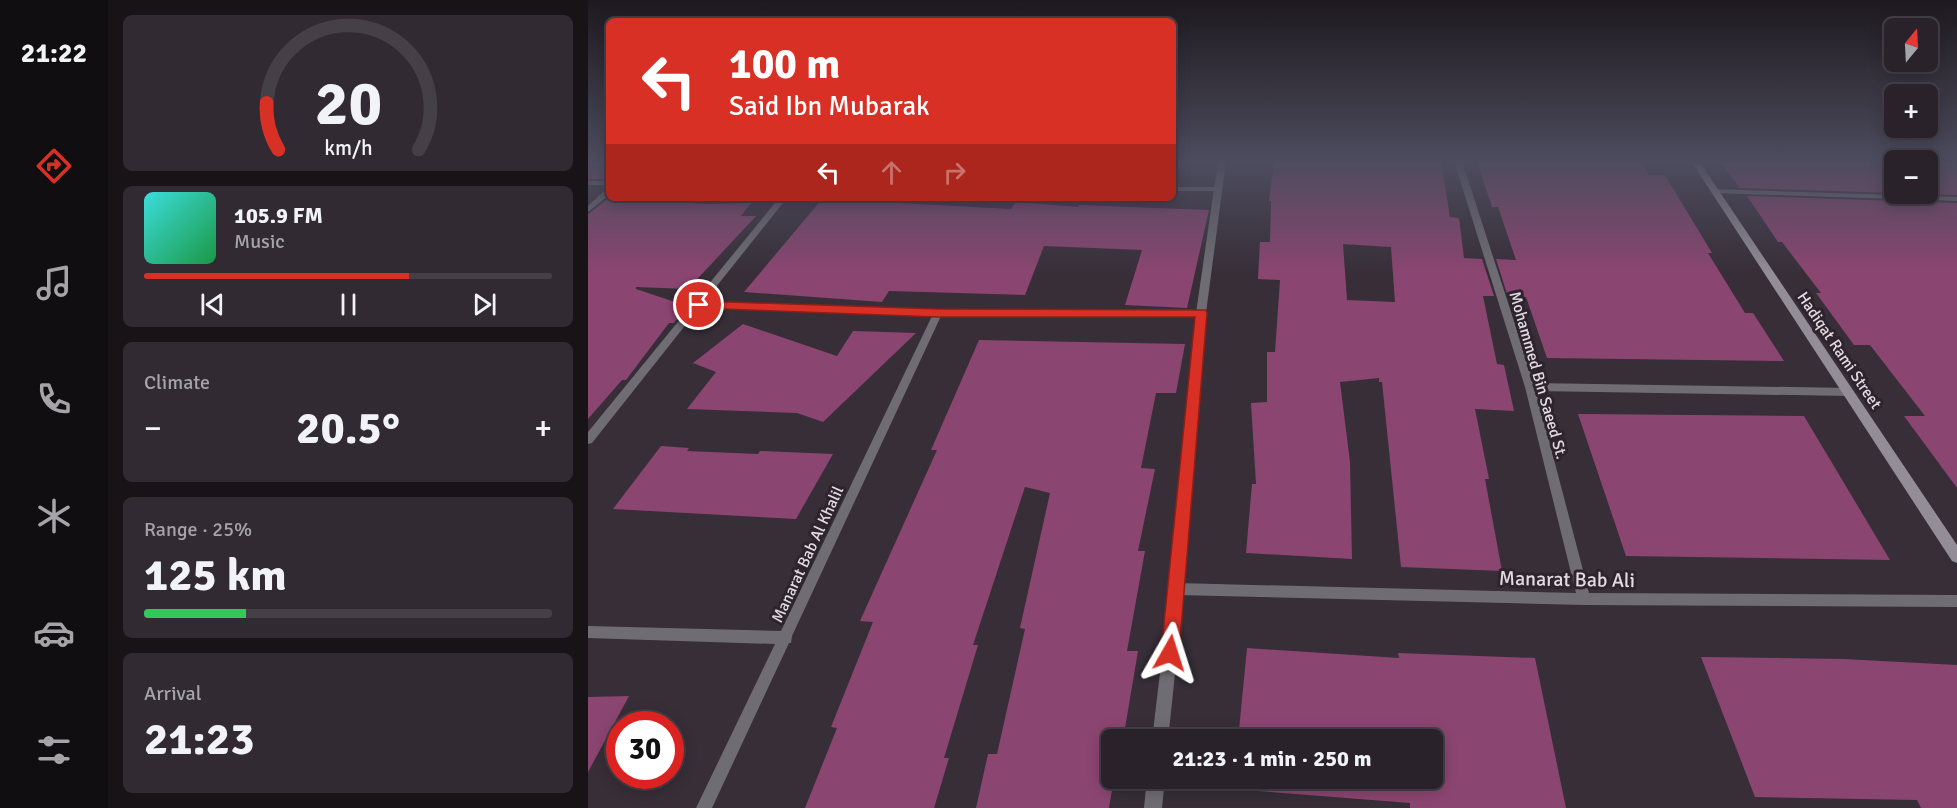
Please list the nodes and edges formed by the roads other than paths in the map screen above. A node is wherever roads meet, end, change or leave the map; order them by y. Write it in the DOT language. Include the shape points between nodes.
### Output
graph roads {
  1 [pos="600,199"];
  2 [pos="1216,199"];
  3 [pos="1470,199"];
  4 [pos="1719,199"];
  5 [pos="781,201"];
  6 [pos="588,210"];
  7 [pos="699,305"];
  8 [pos="938,313"];
  9 [pos="1201,313"];
  10 [pos="1530,387"];
  11 [pos="1849,392"];
  12 [pos="588,440"];
  13 [pos="1957,557"];
  14 [pos="1177,589"];
  15 [pos="1584,599"];
  16 [pos="1957,601"];
  17 [pos="588,632"];
  18 [pos="786,638"];
  19 [pos="1161,729"];
  20 [pos="1155,789"];
  21 [pos="704,808"];
  22 [pos="1153,808"];
  1 -- 6 [label="lane"];
  2 -- 9 [label="street"];
  3 -- 10 [label="lane, Mohammed Bin Saeed St."];
  4 -- 11 [label="street, Hadiqat Rami Street"];
  5 -- 7 [label="lane"];
  7 -- 8 [label="lane"];
  7 -- 12 [label="lane"];
  8 -- 9 [label="lane"];
  8 -- 18 [label="lane, Manarat Bab Al Khalil"];
  9 -- 14 [label="street"];
  10 -- 11 [label="lane"];
  10 -- 15 [label="lane, Mohammed Bin Saeed St."];
  11 -- 13 [label="street, Hadiqat Rami Street"];
  14 -- 15 [label="lane, Manarat Bab Ali"];
  14 -- 19 [label="street"];
  15 -- 16 [label="lane, Manarat Bab Ali"];
  17 -- 18 [label="lane"];
  18 -- 21 [label="lane, Manarat Bab Al Khalil"];
  20 -- 22 [label="street"];
}
